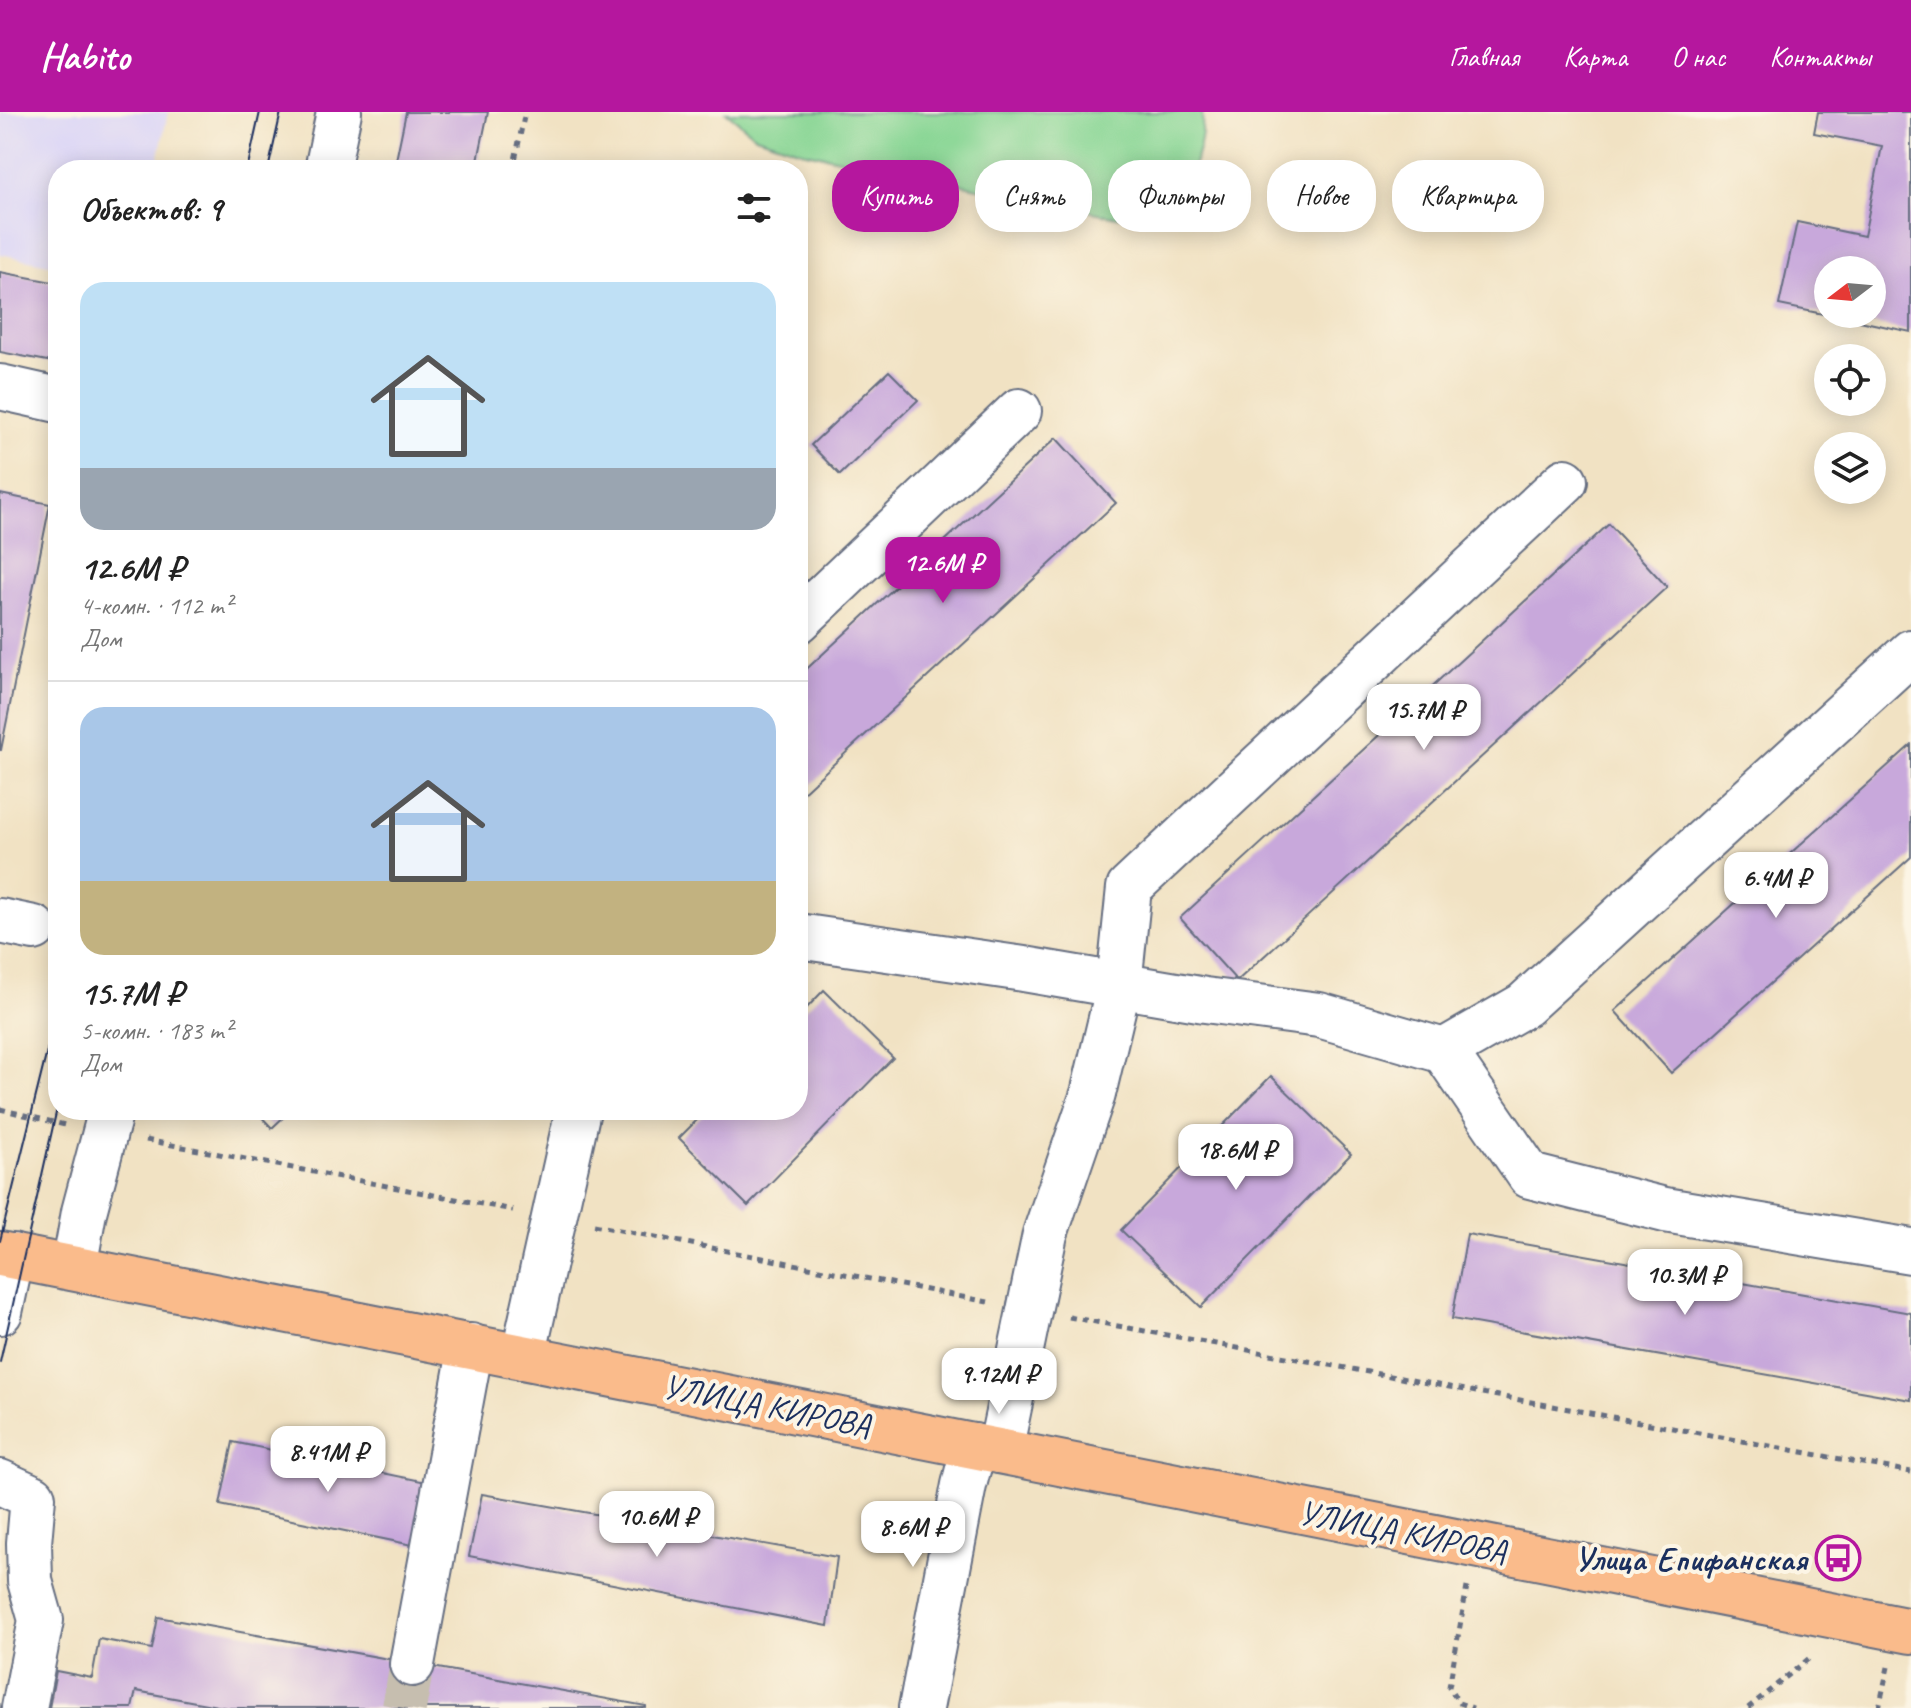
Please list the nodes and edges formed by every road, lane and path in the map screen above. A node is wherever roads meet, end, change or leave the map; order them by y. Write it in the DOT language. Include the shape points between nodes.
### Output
graph roads {
  1 [pos="339,112"];
  2 [pos="525,112"];
  3 [pos="329,160"];
  4 [pos="515,160"];
  5 [pos="0,387"];
  6 [pos="48,398"];
  7 [pos="1019,411"];
  8 [pos="1565,481"];
  9 [pos="808,611"];
  10 [pos="1911,652"];
  11 [pos="808,938"];
  12 [pos="1119,985"];
  13 [pos="1444,1051"];
  14 [pos="0,1109"];
  15 [pos="48,1114"];
  16 [pos="576,1120"];
  17 [pos="108,1121"];
  18 [pos="554,1218"];
  19 [pos="1911,1251"];
  20 [pos="6,1255"];
  21 [pos="74,1268"];
  22 [pos="1029,1310"];
  23 [pos="0,1312"];
  24 [pos="471,1346"];
  25 [pos="523,1357"];
  26 [pos="987,1448"];
  27 [pos="1911,1472"];
  28 [pos="16,1490"];
  29 [pos="1467,1585"];
  30 [pos="1900,1645"];
  31 [pos="1813,1655"];
  32 [pos="412,1664"];
  33 [pos="24,1708"];
  34 [pos="921,1708"];
  35 [pos="1473,1708"];
  36 [pos="1748,1708"];
  37 [pos="1879,1708"];
  1 -- 3 [label="street"];
  2 -- 4 [label="path"];
  5 -- 6 [label="street"];
  7 -- 9 [label="street"];
  8 -- 12 [label="street" via="1129,888"];
  10 -- 13 [label="street" via="1524,1005"];
  11 -- 12 [label="street"];
  12 -- 13 [label="street" via="1319,1015"];
  12 -- 22 [label="street" via="1093,1094 1045,1234"];
  13 -- 19 [label="street" via="1530,1176 1665,1210"];
  14 -- 15 [label="path"];
  16 -- 18 [label="street"];
  17 -- 18 [label="path"];
  17 -- 21 [label="street"];
  18 -- 22 [label="path"];
  18 -- 25 [label="street"];
  20 -- 21 [label="main road, УЛИЦА КИРОВА"];
  20 -- 23 [label="street"];
  21 -- 24 [label="main road, УЛИЦА КИРОВА"];
  22 -- 26 [label="street"];
  22 -- 27 [label="path"];
  24 -- 25 [label="main road, УЛИЦА КИРОВА"];
  24 -- 32 [label="street"];
  25 -- 26 [label="main road, УЛИЦА КИРОВА"];
  26 -- 30 [label="main road, УЛИЦА КИРОВА"];
  26 -- 34 [label="street" via="964,1485"];
  28 -- 33 [label="street" via="41,1620"];
  29 -- 35 [label="path" via="1449,1687 1459,1703"];
  30 -- 37 [label="path"];
  31 -- 36 [label="path"];
}
